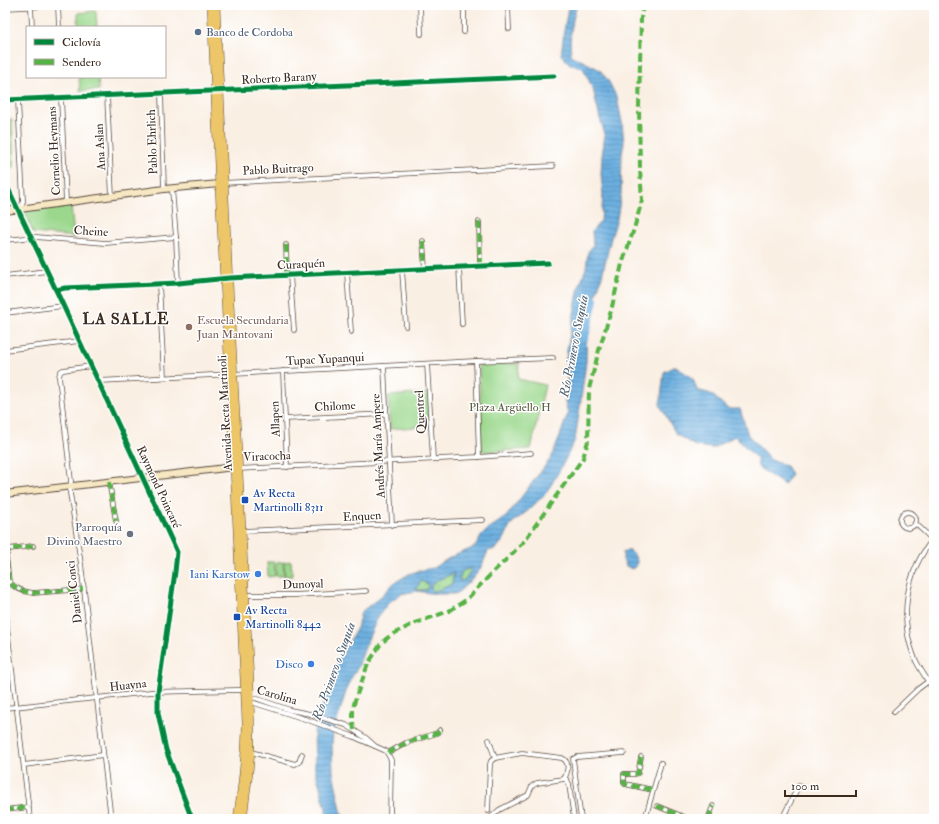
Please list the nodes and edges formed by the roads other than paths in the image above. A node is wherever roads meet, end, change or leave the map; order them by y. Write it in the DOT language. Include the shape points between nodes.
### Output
graph roads {
  1 [pos="58,5"];
  2 [pos="63,5"];
  3 [pos="211,5"];
  4 [pos="216,5"];
  5 [pos="420,5"];
  6 [pos="464,5"];
  7 [pos="508,5"];
  8 [pos="12,6"];
  9 [pos="31,6"];
  10 [pos="5,8"];
  11 [pos="32,26"];
  12 [pos="59,26"];
  13 [pos="509,29"];
  14 [pos="464,32"];
  15 [pos="421,34"];
  16 [pos="554,76"];
  17 [pos="218,91"];
  18 [pos="160,93"];
  19 [pos="107,96"];
  20 [pos="61,98"];
  21 [pos="5,100"];
  22 [pos="18,100"];
  23 [pos="553,166"];
  24 [pos="5,182"];
  25 [pos="222,183"];
  26 [pos="172,188"];
  27 [pos="164,189"];
  28 [pos="112,197"];
  29 [pos="66,202"];
  30 [pos="20,209"];
  31 [pos="5,211"];
  32 [pos="479,222"];
  33 [pos="31,237"];
  34 [pos="176,237"];
  35 [pos="5,240"];
  36 [pos="423,241"];
  37 [pos="286,245"];
  38 [pos="548,264"];
  39 [pos="480,266"];
  40 [pos="460,267"];
  41 [pos="425,269"];
  42 [pos="402,270"];
  43 [pos="47,271"];
  44 [pos="347,272"];
  45 [pos="289,275"];
  46 [pos="5,276"];
  47 [pos="227,279"];
  48 [pos="178,283"];
  49 [pos="159,284"];
  50 [pos="56,290"];
  51 [pos="63,306"];
  52 [pos="5,313"];
  53 [pos="462,324"];
  54 [pos="406,326"];
  55 [pos="294,330"];
  56 [pos="351,332"];
  57 [pos="79,341"];
  58 [pos="5,350"];
  59 [pos="553,358"];
  60 [pos="476,361"];
  61 [pos="427,364"];
  62 [pos="91,366"];
  63 [pos="384,366"];
  64 [pos="283,371"];
  65 [pos="232,374"];
  66 [pos="164,377"];
  67 [pos="99,381"];
  68 [pos="386,414"];
  69 [pos="285,419"];
  70 [pos="531,453"];
  71 [pos="479,457"];
  72 [pos="433,459"];
  73 [pos="389,461"];
  74 [pos="287,467"];
  75 [pos="237,468"];
  76 [pos="143,478"];
  77 [pos="109,482"];
  78 [pos="71,486"];
  79 [pos="5,494"];
  80 [pos="483,520"];
  81 [pos="116,521"];
  82 [pos="915,523"];
  83 [pos="392,524"];
  84 [pos="242,531"];
  85 [pos="934,540"];
  86 [pos="33,546"];
  87 [pos="83,589"];
  88 [pos="366,591"];
  89 [pos="243,595"];
  90 [pos="5,611"];
  91 [pos="5,617"];
  92 [pos="934,677"];
  93 [pos="928,681"];
  94 [pos="934,690"];
  95 [pos="158,692"];
  96 [pos="96,698"];
  97 [pos="247,698"];
  98 [pos="16,707"];
  99 [pos="5,708"];
  100 [pos="894,712"];
  101 [pos="354,730"];
  102 [pos="440,730"];
  103 [pos="352,736"];
  104 [pos="489,740"];
  105 [pos="375,746"];
  106 [pos="251,752"];
  107 [pos="388,753"];
  108 [pos="624,753"];
  109 [pos="302,754"];
  110 [pos="103,756"];
  111 [pos="641,757"];
  112 [pos="495,758"];
  113 [pos="661,763"];
  114 [pos="24,765"];
  115 [pos="564,779"];
  116 [pos="799,785"];
  117 [pos="653,790"];
  118 [pos="657,806"];
  119 [pos="713,806"];
  120 [pos="29,807"];
  121 [pos="5,810"];
  122 [pos="488,811"];
  123 [pos="789,816"];
  124 [pos="30,819"];
  125 [pos="111,819"];
  126 [pos="192,819"];
  127 [pos="237,819"];
  128 [pos="243,819"];
  129 [pos="390,819"];
  130 [pos="489,819"];
  131 [pos="574,819"];
  132 [pos="581,819"];
  133 [pos="645,819"];
  134 [pos="689,819"];
  135 [pos="708,819"];
  136 [pos="782,819"];
  137 [pos="796,819"];
  1 -- 2 [label="street"];
  1 -- 9 [label="street"];
  1 -- 12 [label="street"];
  3 -- 17 [label="main road, Avenida Recta Martinoli"];
  4 -- 17 [label="main road, Avenida Recta Martinoli"];
  5 -- 15 [label="street"];
  6 -- 14 [label="street"];
  7 -- 13 [label="street"];
  8 -- 9 [label="street"];
  8 -- 10 [label="street"];
  9 -- 11 [label="street"];
  16 -- 17 [label="street, Roberto Barany"];
  17 -- 18 [label="street, Roberto Barany"];
  17 -- 25 [label="main road, Avenida Recta Martinoli"];
  18 -- 19 [label="street, Roberto Barany"];
  18 -- 27 [label="street, Pablo Ehrlich"];
  19 -- 20 [label="street, Roberto Barany"];
  19 -- 28 [label="street, Ana Aslan"];
  20 -- 22 [label="street, Roberto Barany"];
  20 -- 29 [label="street, Cornelio Heymans"];
  21 -- 22 [label="street, Roberto Barany"];
  22 -- 30 [label="street" via="23,201"];
  23 -- 25 [label="street, Pablo Buitrago"];
  24 -- 30 [label="street, Raymond Poincaré"];
  25 -- 26 [label="main road, Pablo Buitrago"];
  25 -- 47 [label="main road, Avenida Recta Martinoli"];
  26 -- 27 [label="main road, Pablo Buitrago"];
  26 -- 34 [label="street"];
  27 -- 28 [label="main road, Pablo Buitrago"];
  28 -- 29 [label="main road, Pablo Buitrago"];
  29 -- 30 [label="main road, Pablo Buitrago"];
  30 -- 31 [label="main road, Pablo Buitrago"];
  30 -- 33 [label="street, Raymond Poincaré"];
  32 -- 39 [label="street"];
  33 -- 34 [label="street, Cheine" via="105,243"];
  33 -- 35 [label="street, Cheine"];
  33 -- 43 [label="street, Raymond Poincaré"];
  34 -- 48 [label="street"];
  36 -- 41 [label="street"];
  37 -- 45 [label="street"];
  38 -- 39 [label="street, Curaquén"];
  39 -- 40 [label="street, Curaquén"];
  40 -- 41 [label="street, Curaquén"];
  40 -- 53 [label="street"];
  41 -- 42 [label="street, Curaquén"];
  42 -- 44 [label="street, Curaquén"];
  42 -- 54 [label="street"];
  43 -- 46 [label="street"];
  43 -- 50 [label="street, Raymond Poincaré"];
  44 -- 45 [label="street, Curaquén"];
  44 -- 56 [label="street"];
  45 -- 47 [label="street, Curaquén"];
  45 -- 55 [label="street"];
  47 -- 48 [label="street, Curaquén"];
  47 -- 65 [label="main road, Avenida Recta Martinoli"];
  48 -- 49 [label="street, Curaquén"];
  49 -- 50 [label="street, Curaquén"];
  49 -- 66 [label="street"];
  50 -- 51 [label="street, Raymond Poincaré"];
  51 -- 52 [label="street"];
  51 -- 57 [label="street, Raymond Poincaré"];
  57 -- 58 [label="street"];
  57 -- 62 [label="street, Raymond Poincaré"];
  59 -- 60 [label="street, Tupac Yupanqui"];
  60 -- 61 [label="street, Tupac Yupanqui"];
  60 -- 71 [label="street"];
  61 -- 63 [label="street, Tupac Yupanqui"];
  61 -- 72 [label="street, Quentrel"];
  62 -- 67 [label="street, Raymond Poincaré"];
  62 -- 78 [label="street, Daniel Conci" via="63,370 59,373"];
  63 -- 64 [label="street, Tupac Yupanqui"];
  63 -- 68 [label="street, Andrés María Ampere"];
  64 -- 65 [label="street, Tupac Yupanqui"];
  64 -- 69 [label="street, Allapen"];
  65 -- 66 [label="street, Tupac Yupanqui"];
  65 -- 75 [label="main road, Avenida Recta Martinoli"];
  66 -- 67 [label="street, Tupac Yupanqui"];
  67 -- 76 [label="street, Raymond Poincaré"];
  68 -- 69 [label="street, Chilome"];
  68 -- 73 [label="street, Andrés María Ampere"];
  69 -- 74 [label="street, Allapen"];
  70 -- 71 [label="street, Viracocha"];
  71 -- 72 [label="street, Viracocha"];
  72 -- 73 [label="street, Viracocha"];
  73 -- 74 [label="street, Viracocha"];
  73 -- 83 [label="street, Andrés María Ampere"];
  74 -- 75 [label="street, Viracocha"];
  75 -- 76 [label="main road, Viracocha"];
  75 -- 84 [label="main road, Avenida Recta Martinoli"];
  75 -- 89 [label="main road, Avenida Recta Martinoli"];
  76 -- 77 [label="main road, Viracocha"];
  76 -- 95 [label="street, Raymond Poincaré" via="177,552"];
  77 -- 78 [label="main road, Viracocha"];
  77 -- 81 [label="street"];
  78 -- 79 [label="main road, Viracocha"];
  78 -- 87 [label="street, Daniel Conci"];
  80 -- 83 [label="street, Enquen"];
  82 -- 85 [label="street"];
  83 -- 84 [label="street, Enquen"];
  84 -- 89 [label="main road, Avenida Recta Martinoli"];
  85 -- 93 [label="street" via="915,567 906,612 911,647"];
  86 -- 87 [label="street" via="9,549 7,552 11,585 33,593"];
  87 -- 96 [label="street, Daniel Conci"];
  88 -- 89 [label="street, Dunoyal"];
  89 -- 97 [label="main road, Avenida Recta Martinoli"];
  89 -- 97 [label="main road, Avenida Recta Martinoli" via="243,663"];
  90 -- 91 [label="street"];
  91 -- 98 [label="street"];
  92 -- 93 [label="street"];
  93 -- 94 [label="street"];
  93 -- 100 [label="street"];
  95 -- 96 [label="street, Huayna"];
  95 -- 97 [label="street, Huayna"];
  95 -- 126 [label="street, Raymond Poincaré" via="158,713 166,750"];
  96 -- 98 [label="street, Huayna"];
  96 -- 110 [label="street, Daniel Conci"];
  97 -- 101 [label="street, Carolina" via="310,714"];
  97 -- 103 [label="street, Carolina"];
  97 -- 106 [label="main road, Avenida Recta Martinoli"];
  97 -- 127 [label="main road, Avenida Recta Martinoli" via="245,761"];
  98 -- 99 [label="street, Huayna"];
  98 -- 114 [label="street"];
  101 -- 103 [label="street"];
  101 -- 105 [label="street"];
  102 -- 107 [label="street"];
  103 -- 105 [label="street"];
  104 -- 112 [label="street"];
  105 -- 107 [label="street"];
  106 -- 109 [label="street" via="295,764 299,762"];
  106 -- 128 [label="main road, Avenida Recta Martinoli"];
  107 -- 129 [label="street" via="392,763"];
  108 -- 132 [label="street" via="574,759"];
  110 -- 114 [label="street"];
  110 -- 125 [label="street, Daniel Conci"];
  111 -- 117 [label="street" via="638,773 624,774 624,783"];
  112 -- 115 [label="street" via="522,753 562,758 568,764"];
  112 -- 122 [label="street" via="490,764"];
  113 -- 117 [label="street"];
  114 -- 120 [label="street"];
  115 -- 130 [label="street" via="537,782 532,786 528,796 499,810"];
  115 -- 131 [label="street" via="569,784"];
  116 -- 136 [label="street"];
  117 -- 133 [label="street"];
  118 -- 134 [label="street"];
  119 -- 135 [label="street"];
  120 -- 121 [label="street"];
  120 -- 124 [label="street"];
  123 -- 137 [label="street"];
}
